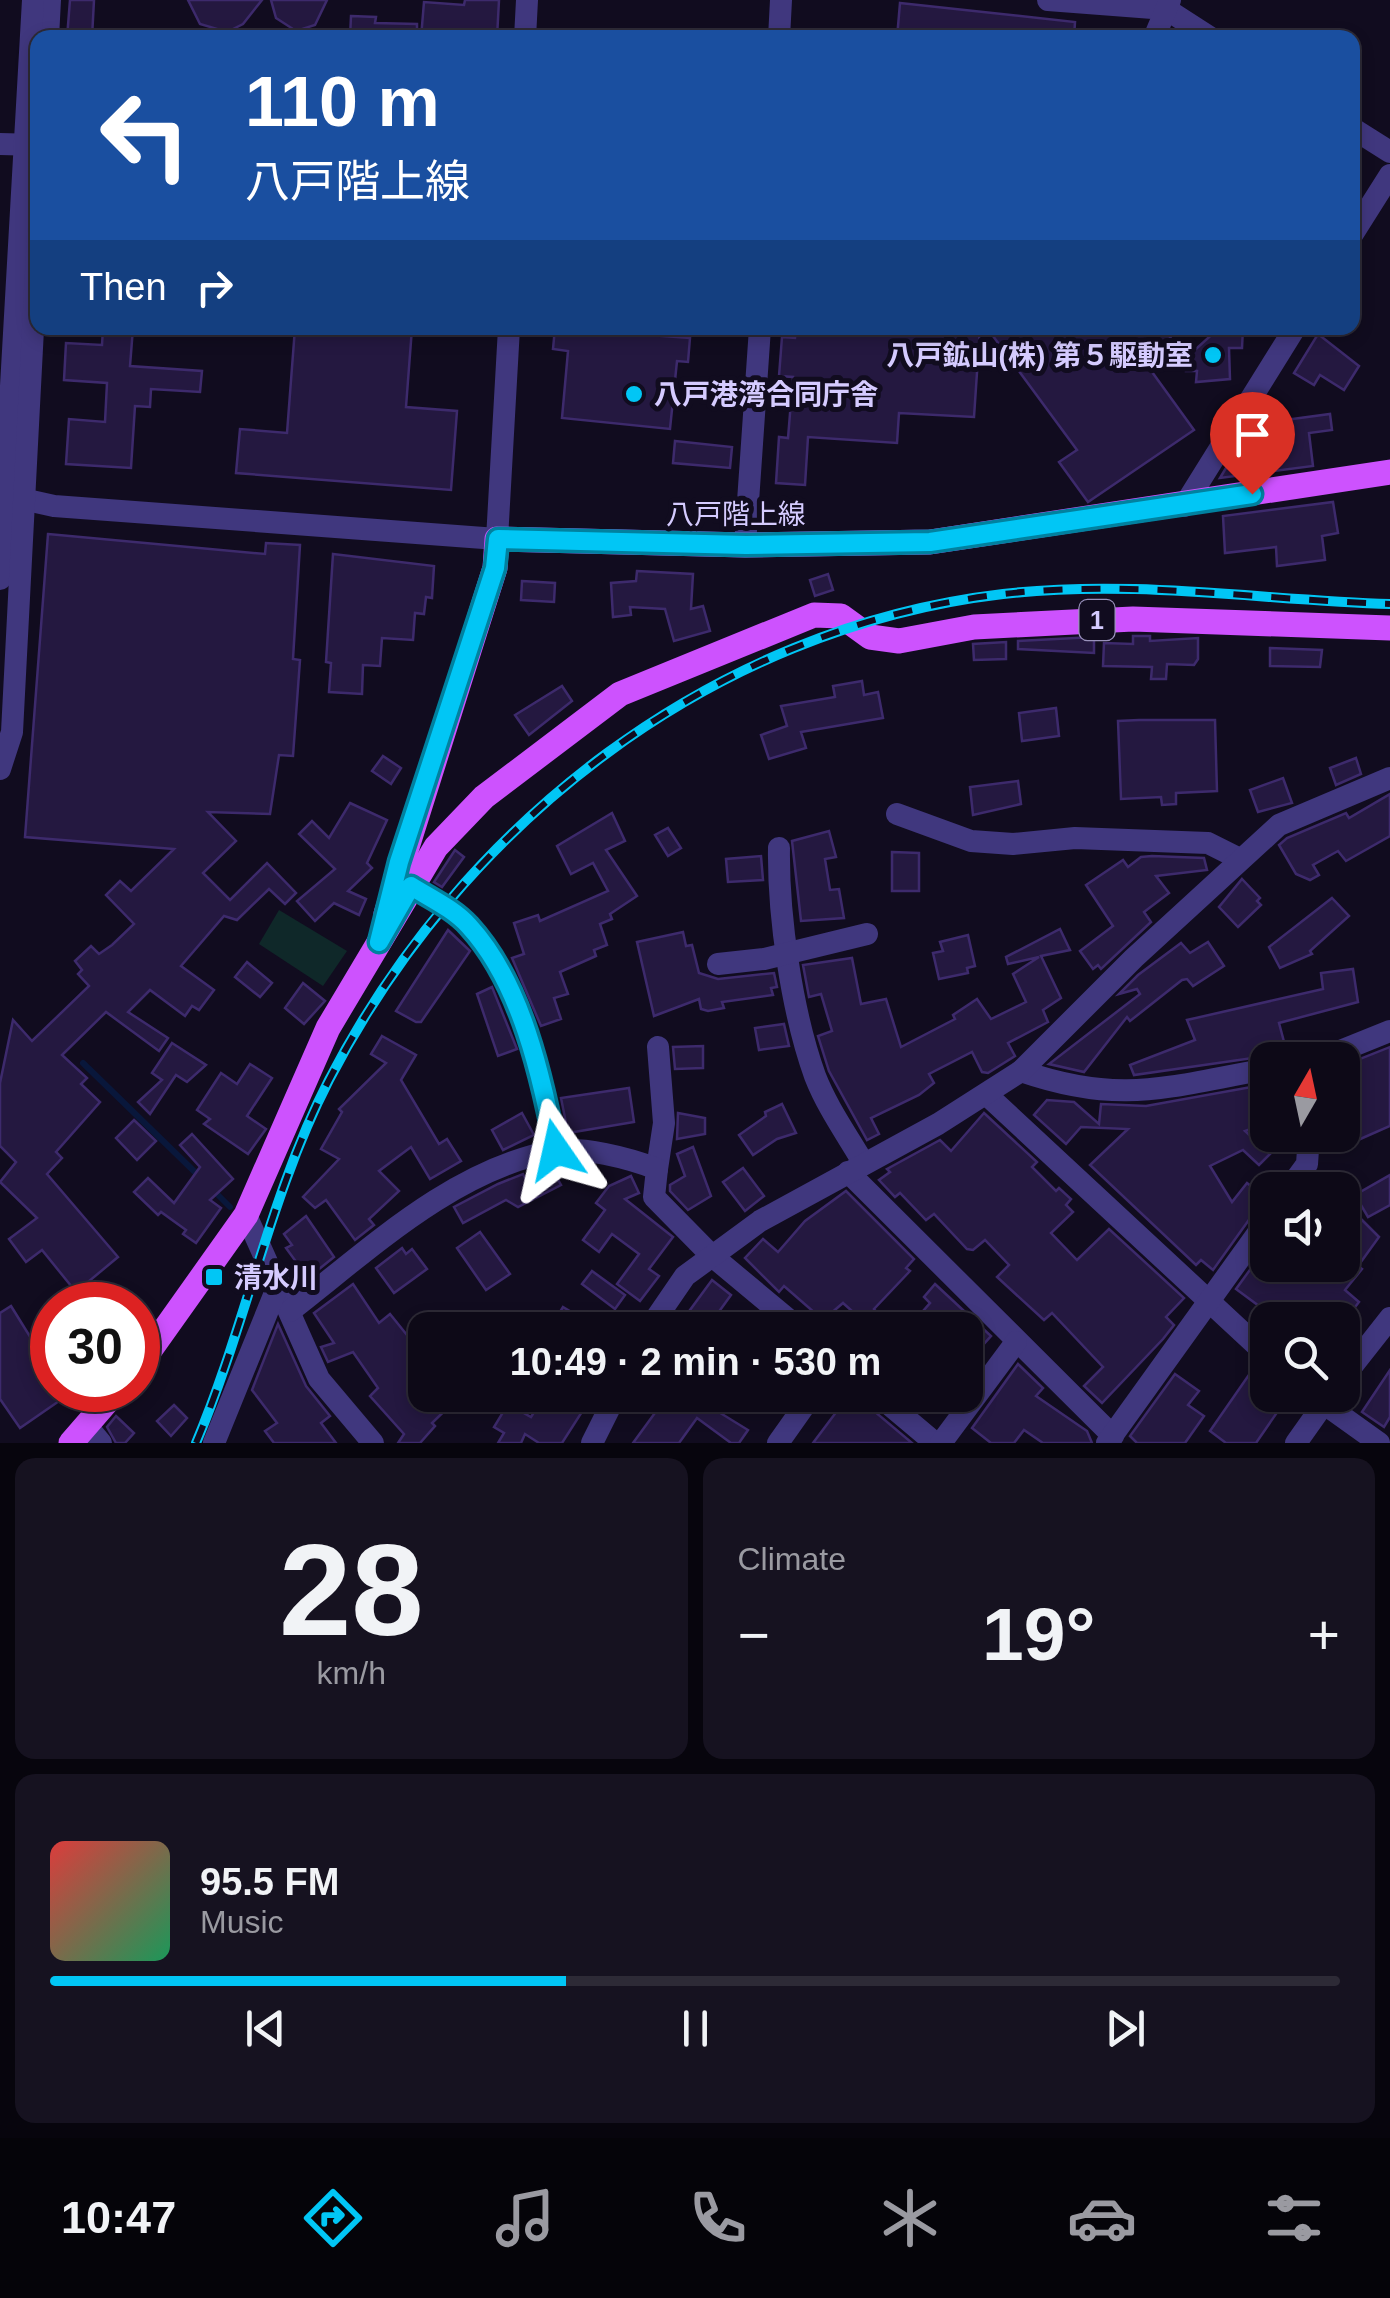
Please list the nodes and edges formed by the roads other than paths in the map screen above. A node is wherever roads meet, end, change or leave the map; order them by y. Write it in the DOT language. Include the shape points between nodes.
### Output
graph roads {
  1 [pos="32,0"];
  2 [pos="50,0"];
  3 [pos="526,0"];
  4 [pos="782,0"];
  5 [pos="1048,0"];
  6 [pos="1168,4"];
  7 [pos="32,30"];
  8 [pos="48,30"];
  9 [pos="524,30"];
  10 [pos="780,30"];
  11 [pos="1157,30"];
  12 [pos="1202,30"];
  13 [pos="1360,133"];
  14 [pos="0,144"];
  15 [pos="30,145"];
  16 [pos="1390,152"];
  17 [pos="30,161"];
  18 [pos="1390,175"];
  19 [pos="1360,222"];
  20 [pos="30,307"];
  21 [pos="509,335"];
  22 [pos="760,335"];
  23 [pos="1291,335"];
  24 [pos="1390,472"];
  25 [pos="9,503"];
  26 [pos="1184,506"];
  27 [pos="498,539"];
  28 [pos="746,545"];
  29 [pos="0,579"];
  30 [pos="1390,628"];
  31 [pos="0,769"];
  32 [pos="1390,778"];
  33 [pos="897,814"];
  34 [pos="779,848"];
  35 [pos="1240,859"];
  36 [pos="411,886"];
  37 [pos="866,934"];
  38 [pos="379,942"];
  39 [pos="790,953"];
  40 [pos="718,964"];
  41 [pos="1390,1031"];
  42 [pos="1360,1043"];
  43 [pos="658,1047"];
  44 [pos="1021,1071"];
  45 [pos="1250,1073"];
  46 [pos="987,1095"];
  47 [pos="556,1150"];
  48 [pos="856,1168"];
  49 [pos="657,1169"];
  50 [pos="246,1215"];
  51 [pos="1250,1244"];
  52 [pos="711,1256"];
  53 [pos="276,1275"];
  54 [pos="1208,1302"];
  55 [pos="290,1310"];
  56 [pos="660,1312"];
  57 [pos="778,1312"];
  58 [pos="1390,1318"];
  59 [pos="160,1335"];
  60 [pos="1250,1340"];
  61 [pos="1016,1342"];
  62 [pos="1360,1356"];
  63 [pos="102,1412"];
  64 [pos="608,1412"];
  65 [pos="800,1412"];
  66 [pos="899,1412"];
  67 [pos="1314,1412"];
  68 [pos="1339,1412"];
  69 [pos="86,1437"];
  70 [pos="1110,1439"];
  71 [pos="214,1443"];
  72 [pos="373,1443"];
  73 [pos="592,1443"];
  74 [pos="778,1443"];
  75 [pos="938,1443"];
  76 [pos="1296,1443"];
  77 [pos="1378,1443"];
  1 -- 7 [label="street"];
  2 -- 8 [label="street"];
  3 -- 9 [label="street"];
  4 -- 10 [label="street"];
  5 -- 6 [label="street"];
  6 -- 11 [label="street"];
  6 -- 12 [label="street"];
  13 -- 16 [label="street"];
  14 -- 15 [label="street"];
  17 -- 25 [label="street"];
  18 -- 19 [label="street"];
  20 -- 25 [label="street"];
  21 -- 27 [label="street"];
  22 -- 28 [label="street"];
  23 -- 26 [label="street"];
  24 -- 26 [label="main road, 八戸階上線"];
  25 -- 27 [label="street"];
  25 -- 29 [label="street"];
  25 -- 31 [label="street" via="12,732"];
  26 -- 28 [label="main road, 八戸階上線" via="930,542"];
  27 -- 28 [label="main road, 八戸階上線"];
  27 -- 38 [label="main road, 1" via="495,568"];
  30 -- 36 [label="main road, 1" via="1114,620 974,627 898,642 870,637 841,616 814,615 620,694 484,798 436,847"];
  32 -- 35 [label="street" via="1279,825"];
  33 -- 35 [label="street" via="971,841 1208,843"];
  34 -- 39 [label="street"];
  35 -- 44 [label="street"];
  36 -- 38 [label="main road, 1"];
  36 -- 47 [label="street" via="470,927 509,991 545,1093"];
  37 -- 39 [label="street"];
  38 -- 50 [label="main road, 1" via="298,1088"];
  39 -- 40 [label="street"];
  39 -- 48 [label="street" via="816,1076"];
  41 -- 42 [label="street"];
  43 -- 49 [label="street" via="664,1124"];
  44 -- 45 [label="street" via="1084,1089 1141,1094"];
  44 -- 46 [label="street"];
  46 -- 48 [label="street"];
  46 -- 54 [label="street"];
  47 -- 49 [label="street"];
  47 -- 55 [label="street" via="512,1163 428,1205"];
  48 -- 52 [label="street"];
  48 -- 61 [label="street"];
  49 -- 52 [label="street" via="654,1196"];
  50 -- 53 [label="street"];
  50 -- 59 [label="main road, 1"];
  51 -- 54 [label="street"];
  52 -- 56 [label="street" via="685,1276"];
  52 -- 57 [label="street"];
  53 -- 55 [label="street"];
  53 -- 71 [label="street"];
  54 -- 60 [label="street"];
  54 -- 70 [label="street"];
  55 -- 72 [label="street" via="319,1378"];
  58 -- 62 [label="street"];
  61 -- 70 [label="street"];
  61 -- 75 [label="street"];
  63 -- 69 [label="main road"];
  64 -- 73 [label="street"];
  65 -- 74 [label="street"];
  66 -- 75 [label="street"];
  67 -- 76 [label="street"];
  68 -- 77 [label="street"];
}
